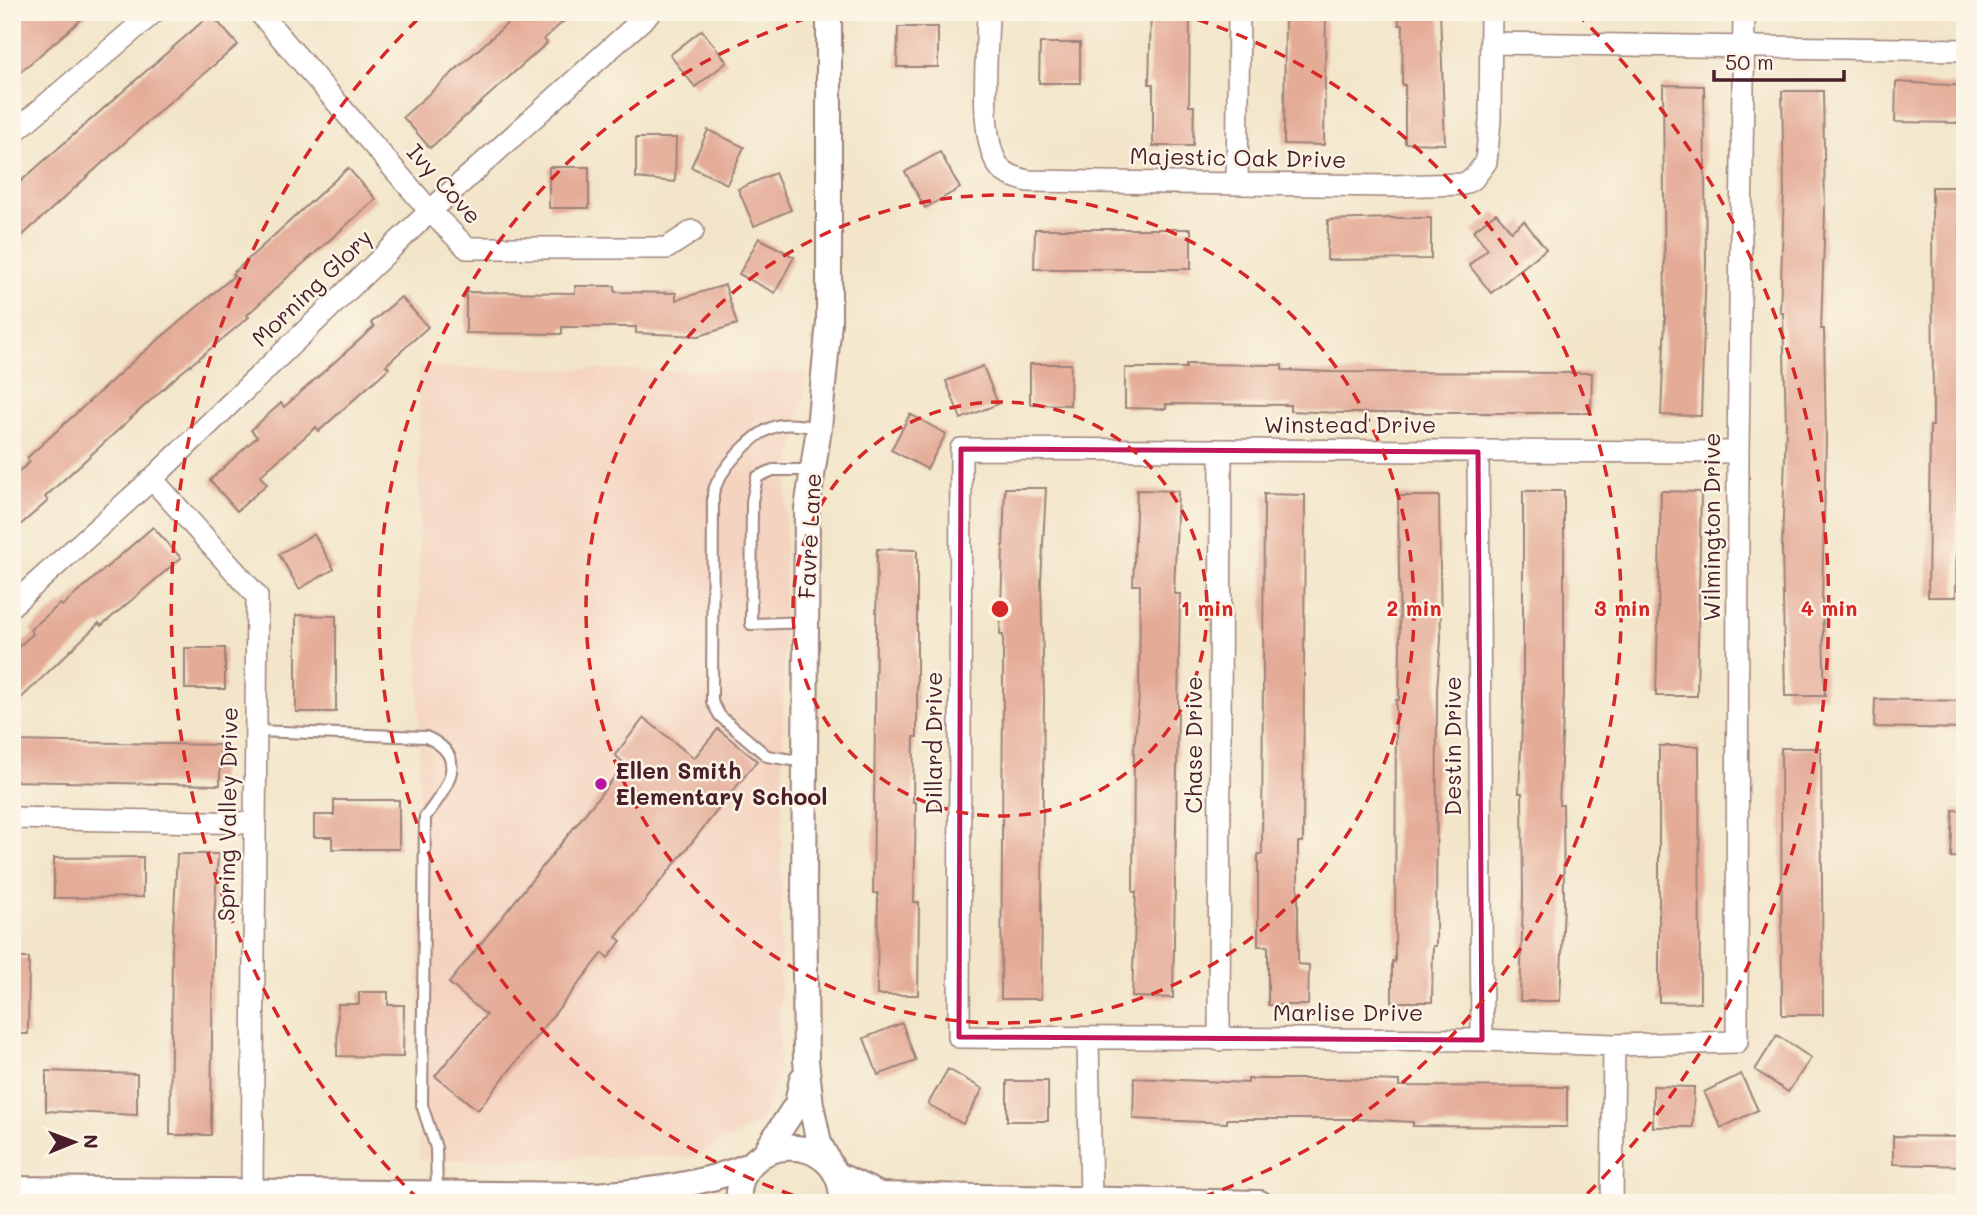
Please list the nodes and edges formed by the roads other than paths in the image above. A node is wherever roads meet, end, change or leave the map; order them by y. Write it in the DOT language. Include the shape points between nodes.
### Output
graph roads {
  1 [pos="154,12"];
  2 [pos="259,12"];
  3 [pos="651,12"];
  4 [pos="829,12"];
  5 [pos="988,12"];
  6 [pos="1239,12"];
  7 [pos="1491,12"];
  8 [pos="1744,12"];
  9 [pos="1491,43"];
  10 [pos="1743,47"];
  11 [pos="1965,50"];
  12 [pos="12,134"];
  13 [pos="1237,184"];
  14 [pos="430,211"];
  15 [pos="693,231"];
  16 [pos="819,428"];
  17 [pos="961,450"];
  18 [pos="1221,451"];
  19 [pos="1478,452"];
  20 [pos="1738,452"];
  21 [pos="813,470"];
  22 [pos="152,478"];
  23 [pos="12,605"];
  24 [pos="806,622"];
  25 [pos="255,731"];
  26 [pos="805,762"];
  27 [pos="12,818"];
  28 [pos="254,823"];
  29 [pos="959,1037"];
  30 [pos="1088,1038"];
  31 [pos="1219,1040"];
  32 [pos="1482,1040"];
  33 [pos="1737,1042"];
  34 [pos="1614,1045"];
  35 [pos="806,1061"];
  36 [pos="757,1159"];
  37 [pos="834,1170"];
  38 [pos="12,1189"];
  39 [pos="252,1189"];
  40 [pos="633,1193"];
  41 [pos="437,1194"];
  42 [pos="903,1200"];
  43 [pos="1091,1201"];
  44 [pos="670,1203"];
  45 [pos="739,1203"];
  46 [pos="842,1203"];
  47 [pos="1260,1203"];
  48 [pos="1612,1203"];
  1 -- 12 [label="street"];
  2 -- 14 [label="street, Ivy Cove"];
  3 -- 14 [label="street, Morning Glory"];
  4 -- 16 [label="street, Favre Lane" via="829,322"];
  5 -- 13 [label="street, Majestic Oak Drive" via="987,136 1002,170 1028,181"];
  6 -- 13 [label="street"];
  7 -- 9 [label="street"];
  8 -- 10 [label="street, Wilmington Drive"];
  9 -- 10 [label="street"];
  9 -- 13 [label="street, Majestic Oak Drive" via="1486,162 1473,179 1463,184 1415,186"];
  10 -- 11 [label="street"];
  10 -- 20 [label="street, Wilmington Drive"];
  14 -- 15 [label="street, Ivy Cove" via="467,248 667,248"];
  14 -- 22 [label="street, Morning Glory"];
  16 -- 21 [label="street, Favre Lane"];
  16 -- 26 [label="lane" via="778,425 764,433 723,468 713,493 712,702 720,716 768,756"];
  17 -- 18 [label="street, Winstead Drive"];
  17 -- 29 [label="street, Dillard Drive"];
  18 -- 19 [label="street, Winstead Drive"];
  18 -- 31 [label="street, Chase Drive"];
  19 -- 20 [label="street, Winstead Drive"];
  19 -- 32 [label="street, Destin Drive"];
  20 -- 33 [label="street, Wilmington Drive"];
  21 -- 24 [label="street, Favre Lane" via="807,509"];
  21 -- 24 [label="lane" via="773,470 757,477 752,501 751,624"];
  22 -- 23 [label="street, Morning Glory"];
  22 -- 25 [label="street, Spring Valley Drive" via="257,596"];
  24 -- 26 [label="street, Favre Lane"];
  25 -- 28 [label="street, Spring Valley Drive"];
  25 -- 41 [label="lane" via="426,737 449,753 452,770 425,817 422,1105 436,1148"];
  26 -- 35 [label="street, Favre Lane"];
  27 -- 28 [label="street"];
  28 -- 39 [label="street, Spring Valley Drive"];
  29 -- 30 [label="street, Marlise Drive"];
  30 -- 31 [label="street, Marlise Drive"];
  30 -- 43 [label="street"];
  31 -- 32 [label="street, Marlise Drive"];
  32 -- 34 [label="street, Marlise Drive"];
  33 -- 34 [label="street, Marlise Drive"];
  34 -- 48 [label="street"];
  35 -- 36 [label="street, Favre Lane" via="797,1104"];
  35 -- 37 [label="street, Favre Lane" via="819,1143"];
  36 -- 37 [label="street" via="792,1147 820,1156"];
  36 -- 40 [label="street" via="724,1176"];
  36 -- 45 [label="street, Favre Lane" via="742,1179"];
  37 -- 42 [label="street" via="880,1195"];
  37 -- 46 [label="street, Favre Lane"];
  38 -- 39 [label="street"];
  39 -- 41 [label="street"];
  40 -- 41 [label="street"];
  40 -- 44 [label="street"];
  42 -- 43 [label="street"];
  43 -- 47 [label="street"];
}
